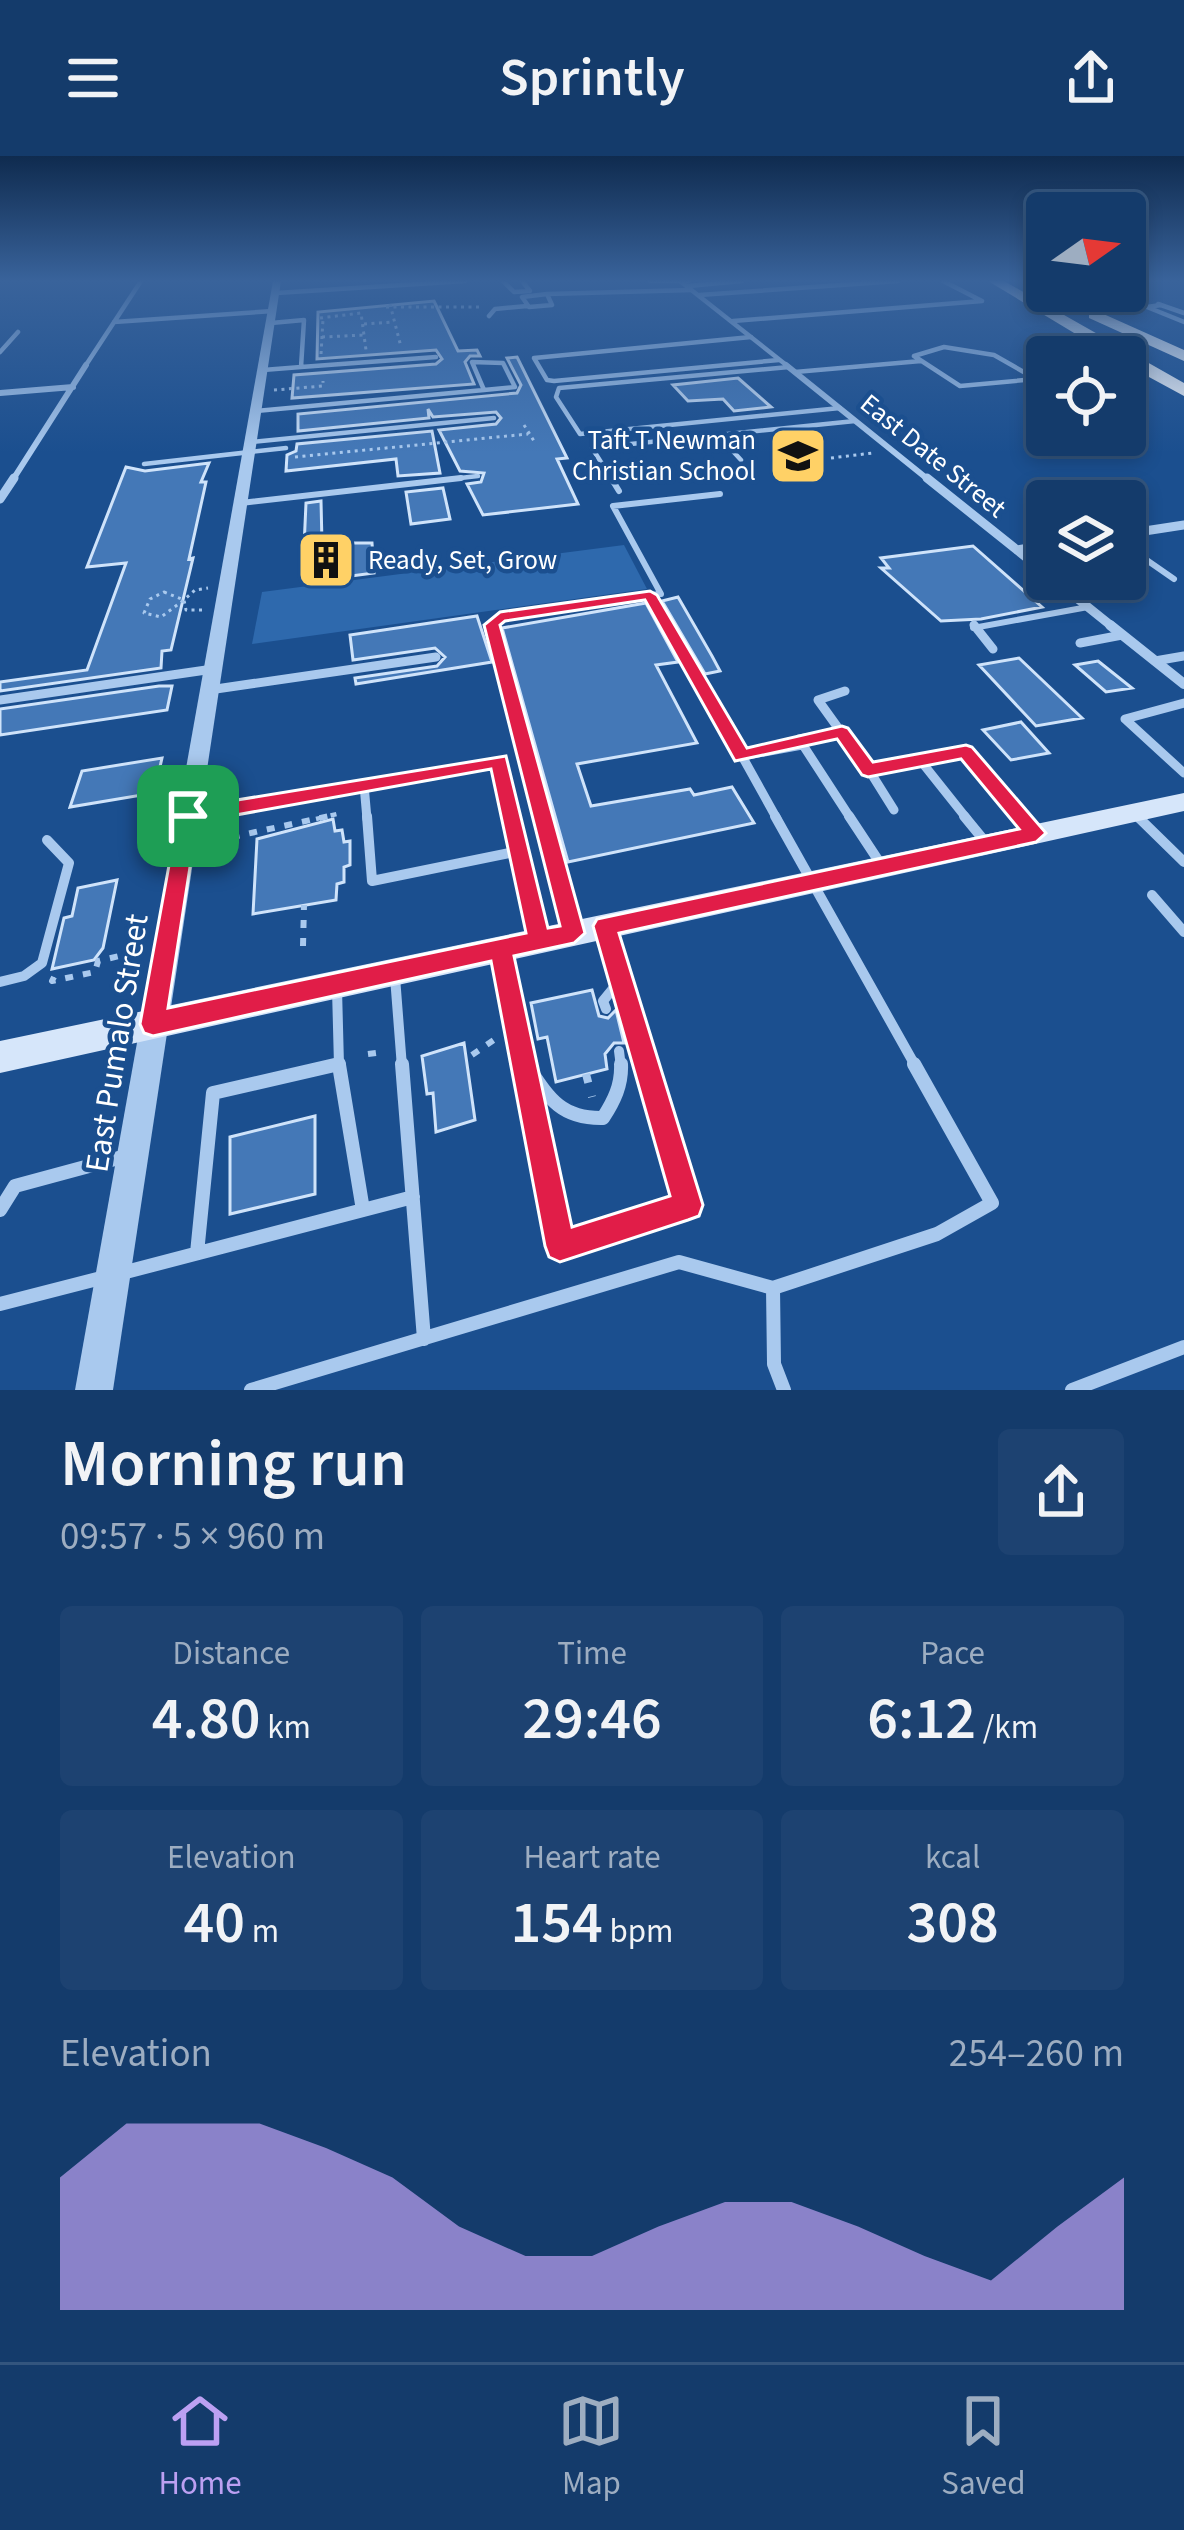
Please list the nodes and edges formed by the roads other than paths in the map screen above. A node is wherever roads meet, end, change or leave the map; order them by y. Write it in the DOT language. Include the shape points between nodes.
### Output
graph roads {
  1 [pos="104,339"];
  2 [pos="271,339"];
  3 [pos="303,339"];
  4 [pos="735,339"];
  5 [pos="753,339"];
  6 [pos="1095,339"];
  7 [pos="1140,339"];
  8 [pos="436,357"];
  9 [pos="779,359"];
  10 [pos="1184,360"];
  11 [pos="921,361"];
  12 [pos="301,367"];
  13 [pos="792,370"];
  14 [pos="268,380"];
  15 [pos="1146,386"];
  16 [pos="73,387"];
  17 [pos="484,390"];
  18 [pos="1184,391"];
  19 [pos="0,393"];
  20 [pos="840,408"];
  21 [pos="256,411"];
  22 [pos="1184,412"];
  23 [pos="494,418"];
  24 [pos="855,421"];
  25 [pos="718,435"];
  26 [pos="250,447"];
  27 [pos="286,448"];
  28 [pos="741,460"];
  29 [pos="144,464"];
  30 [pos="478,476"];
  31 [pos="619,491"];
  32 [pos="720,494"];
  33 [pos="0,499"];
  34 [pos="241,503"];
  35 [pos="1184,525"];
  36 [pos="1146,531"];
  37 [pos="1026,548"];
  38 [pos="1017,550"];
  39 [pos="1026,557"];
  40 [pos="1146,560"];
  41 [pos="1174,579"];
  42 [pos="650,595"];
  43 [pos="1078,600"];
  44 [pos="1088,608"];
  45 [pos="1122,634"];
  46 [pos="1080,643"];
  47 [pos="993,649"];
  48 [pos="1184,656"];
  49 [pos="436,657"];
  50 [pos="1155,661"];
  51 [pos="211,680"];
  52 [pos="1184,684"];
  53 [pos="844,691"];
  54 [pos="0,700"];
  55 [pos="1184,703"];
  56 [pos="842,732"];
  57 [pos="802,745"];
  58 [pos="742,756"];
  59 [pos="920,760"];
  60 [pos="868,770"];
  61 [pos="1184,773"];
  62 [pos="364,785"];
  63 [pos="1184,802"];
  64 [pos="894,810"];
  65 [pos="1134,813"];
  66 [pos="188,816"];
  67 [pos="1036,833"];
  68 [pos="47,840"];
  69 [pos="987,844"];
  70 [pos="520,851"];
  71 [pos="1184,862"];
  72 [pos="883,866"];
  73 [pos="811,882"];
  74 [pos="1152,895"];
  75 [pos="605,926"];
  76 [pos="1184,932"];
  77 [pos="574,933"];
  78 [pos="539,940"];
  79 [pos="501,949"];
  80 [pos="394,971"];
  81 [pos="621,979"];
  82 [pos="0,982"];
  83 [pos="337,984"];
  84 [pos="606,1009"];
  85 [pos="153,1024"];
  86 [pos="619,1051"];
  87 [pos="0,1057"];
  88 [pos="522,1058"];
  89 [pos="339,1065"];
  90 [pos="131,1155"];
  91 [pos="412,1197"];
  92 [pos="0,1210"];
  93 [pos="363,1210"];
  94 [pos="197,1253"];
  95 [pos="112,1275"];
  96 [pos="773,1288"];
  97 [pos="0,1304"];
  98 [pos="424,1339"];
  99 [pos="1184,1347"];
  100 [pos="94,1390"];
  101 [pos="251,1390"];
  102 [pos="784,1390"];
  103 [pos="1072,1390"];
  1 -- 16 [label="street"];
  2 -- 14 [label="street, East Pumalo Street"];
  3 -- 12 [label="lane"];
  4 -- 9 [label="lane" via="534,358 554,381"];
  5 -- 9 [label="street, East Date Street"];
  6 -- 18 [label="highway"];
  7 -- 10 [label="highway"];
  8 -- 12 [label="lane"];
  9 -- 13 [label="street, East Date Street"];
  11 -- 11 [label="lane" via="960,386 1036,379 976,350 930,350 914,356"];
  11 -- 13 [label="lane"];
  12 -- 14 [label="lane"];
  13 -- 20 [label="street, East Date Street"];
  13 -- 20 [label="lane" via="559,388 556,397 580,434"];
  14 -- 21 [label="street, East Pumalo Street"];
  15 -- 22 [label="highway"];
  16 -- 19 [label="street"];
  16 -- 33 [label="street"];
  17 -- 17 [label="lane" via="515,387 503,362 472,362"];
  17 -- 21 [label="lane"];
  20 -- 24 [label="street, East Date Street"];
  21 -- 26 [label="street, East Pumalo Street"];
  23 -- 26 [label="lane"];
  24 -- 25 [label="lane"];
  24 -- 38 [label="street, East Date Street"];
  25 -- 28 [label="lane"];
  25 -- 31 [label="lane" via="592,448"];
  26 -- 27 [label="lane"];
  26 -- 29 [label="lane"];
  26 -- 34 [label="street, East Pumalo Street"];
  30 -- 34 [label="lane"];
  32 -- 42 [label="lane" via="613,506 661,594"];
  34 -- 51 [label="street, East Pumalo Street"];
  35 -- 36 [label="street"];
  37 -- 38 [label="street"];
  38 -- 39 [label="street, East Date Street"];
  40 -- 41 [label="lane"];
  42 -- 58 [label="lane"];
  42 -- 77 [label="lane" via="500,617 492,625"];
  43 -- 44 [label="street, East Date Street"];
  44 -- 45 [label="street, East Date Street"];
  44 -- 47 [label="lane" via="970,625"];
  45 -- 46 [label="lane"];
  45 -- 50 [label="street, East Date Street"];
  48 -- 50 [label="lane"];
  49 -- 51 [label="lane"];
  50 -- 52 [label="street, East Date Street"];
  51 -- 54 [label="lane"];
  51 -- 66 [label="street, East Pumalo Street"];
  53 -- 56 [label="lane" via="818,700"];
  55 -- 61 [label="lane" via="1125,719"];
  56 -- 57 [label="lane"];
  56 -- 60 [label="lane"];
  57 -- 58 [label="lane"];
  57 -- 72 [label="lane"];
  58 -- 73 [label="lane"];
  59 -- 60 [label="lane"];
  59 -- 67 [label="lane" via="966,752"];
  59 -- 69 [label="lane"];
  60 -- 64 [label="lane"];
  62 -- 66 [label="lane"];
  62 -- 70 [label="lane" via="499,761"];
  62 -- 70 [label="lane" via="372,881"];
  63 -- 65 [label="main road"];
  65 -- 67 [label="main road"];
  65 -- 71 [label="lane"];
  66 -- 85 [label="street, East Pumalo Street"];
  67 -- 69 [label="main road"];
  68 -- 82 [label="lane" via="69,863 41,963"];
  69 -- 72 [label="main road"];
  70 -- 78 [label="lane"];
  72 -- 73 [label="main road"];
  73 -- 75 [label="main road"];
  73 -- 96 [label="lane" via="992,1203 937,1234"];
  74 -- 76 [label="lane"];
  75 -- 77 [label="main road"];
  75 -- 81 [label="lane"];
  77 -- 78 [label="main road"];
  78 -- 79 [label="main road"];
  79 -- 80 [label="main road"];
  79 -- 88 [label="lane"];
  80 -- 83 [label="main road"];
  80 -- 91 [label="lane"];
  81 -- 84 [label="lane" via="603,1001"];
  81 -- 88 [label="lane" via="688,1205 560,1246"];
  83 -- 85 [label="main road"];
  83 -- 89 [label="lane"];
  85 -- 87 [label="main road"];
  85 -- 90 [label="street, East Pumalo Street"];
  86 -- 88 [label="lane" via="619,1095 603,1118 582,1120 561,1114"];
  89 -- 93 [label="lane"];
  89 -- 94 [label="lane" via="213,1093"];
  90 -- 92 [label="lane" via="15,1186"];
  90 -- 95 [label="street, East Pumalo Street"];
  91 -- 93 [label="lane"];
  91 -- 98 [label="lane"];
  93 -- 94 [label="lane"];
  94 -- 95 [label="lane"];
  95 -- 97 [label="lane"];
  95 -- 100 [label="street, East Pumalo Street"];
  96 -- 98 [label="lane" via="679,1262"];
  96 -- 102 [label="lane" via="774,1364"];
  98 -- 101 [label="lane"];
  99 -- 103 [label="lane"];
}
